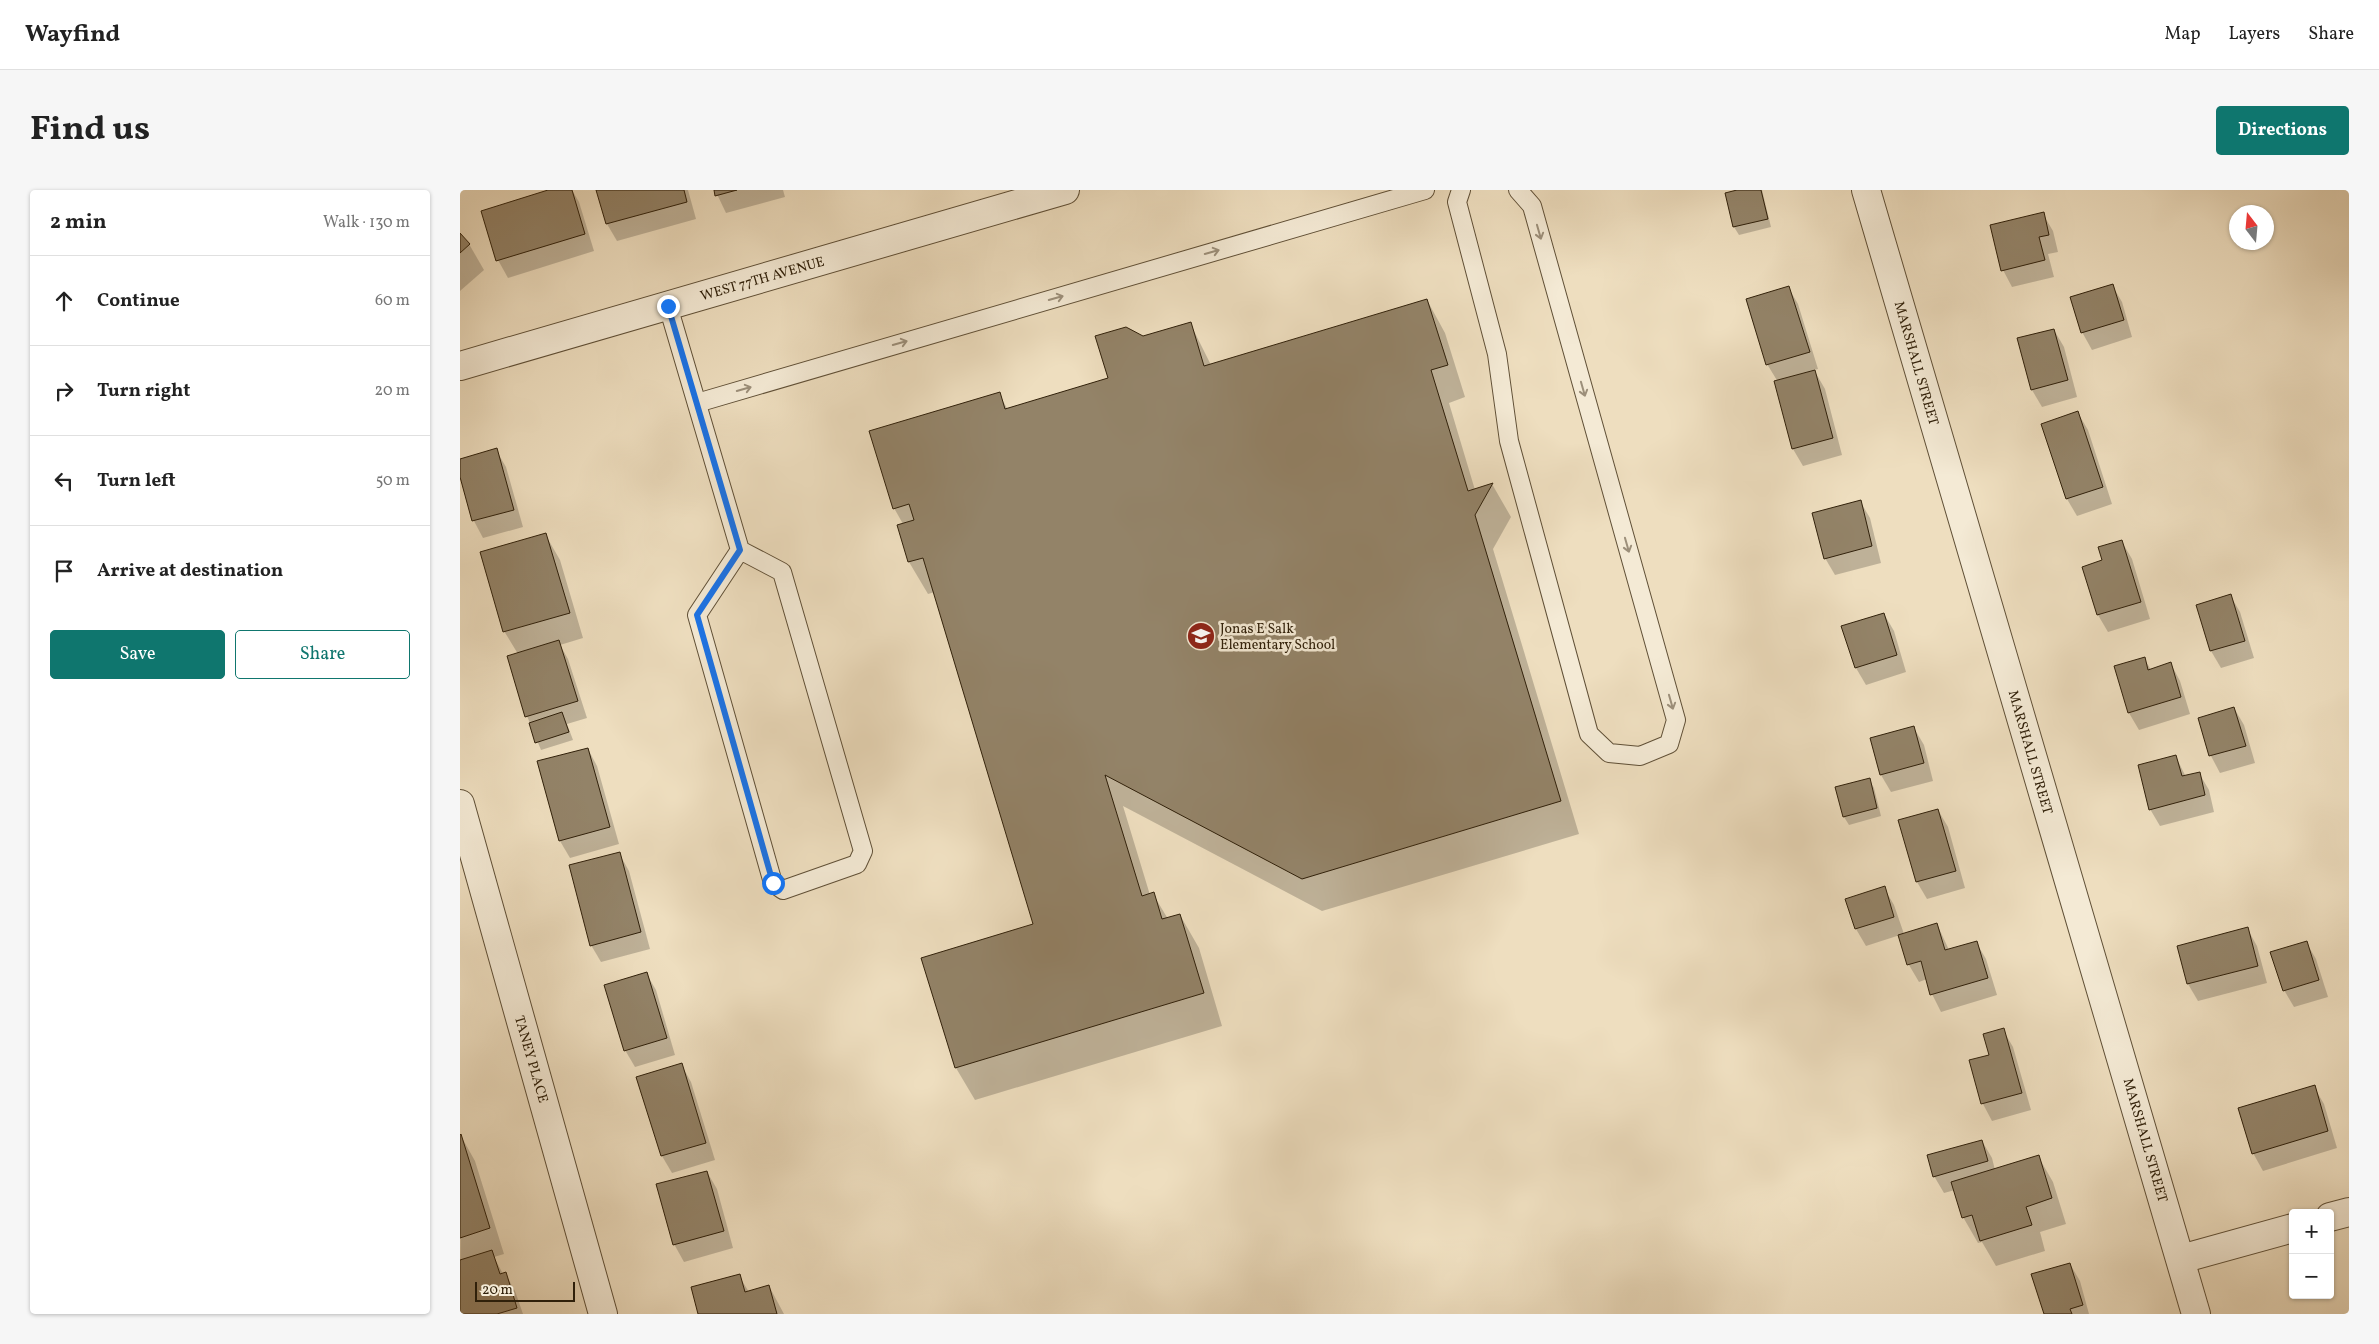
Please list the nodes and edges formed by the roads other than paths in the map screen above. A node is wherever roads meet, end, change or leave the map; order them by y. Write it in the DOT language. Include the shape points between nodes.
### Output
graph roads {
  1 [pos="1065,190"];
  2 [pos="1425,190"];
  3 [pos="1462,190"];
  4 [pos="1518,190"];
  5 [pos="1866,190"];
  6 [pos="668,306"];
  7 [pos="460,366"];
  8 [pos="697,403"];
  9 [pos="740,550"];
  10 [pos="460,804"];
  11 [pos="2349,1212"];
  12 [pos="2334,1216"];
  13 [pos="2289,1229"];
  14 [pos="2181,1260"];
  15 [pos="603,1314"];
  16 [pos="2196,1314"];
  1 -- 6 [label="street, WEST 77TH AVENUE"];
  8 -- 2 [label="lane, one-way"];
  4 -- 3 [label="lane, one-way" via="1532,206 1676,720 1670,744 1640,756 1609,753 1589,734 1509,441 1497,354 1457,202"];
  5 -- 14 [label="street, MARSHALL STREET"];
  6 -- 7 [label="street, WEST 77TH AVENUE"];
  6 -- 8 [label="lane"];
  8 -- 9 [label="lane"];
  9 -- 9 [label="lane" via="697,615 773,883 783,890 858,864 863,851 782,572"];
  10 -- 15 [label="street, TANEY PLACE"];
  11 -- 12 [label="street"];
  13 -- 14 [label="street"];
  14 -- 16 [label="street, MARSHALL STREET"];
}
